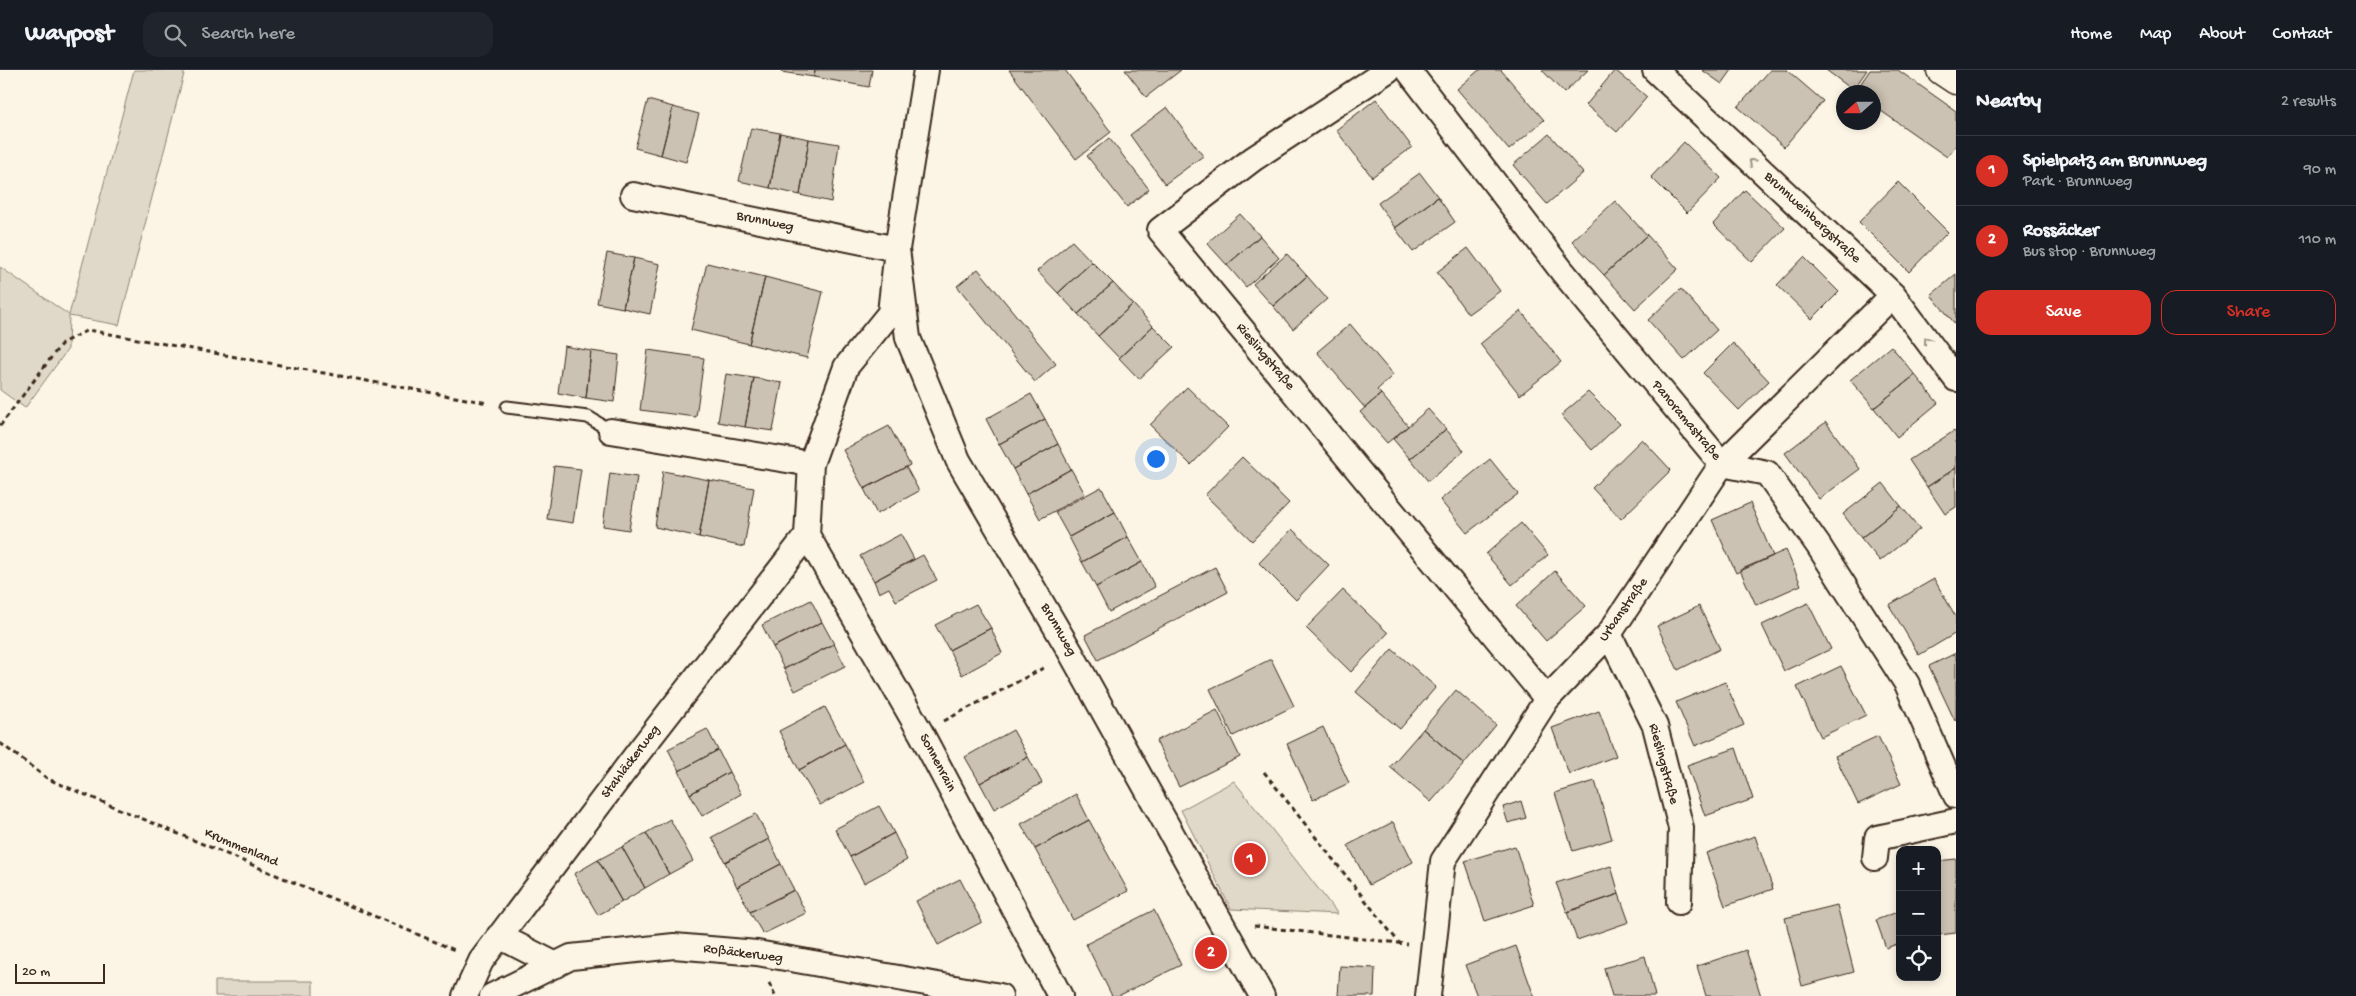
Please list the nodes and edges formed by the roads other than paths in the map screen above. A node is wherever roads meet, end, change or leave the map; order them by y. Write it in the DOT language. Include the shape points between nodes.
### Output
graph roads {
  1 [pos="926,70"];
  2 [pos="1388,70"];
  3 [pos="1408,70"];
  4 [pos="1655,70"];
  5 [pos="1941,70"];
  6 [pos="1956,80"];
  7 [pos="633,195"];
  8 [pos="897,249"];
  9 [pos="1893,295"];
  10 [pos="1956,379"];
  11 [pos="506,406"];
  12 [pos="611,431"];
  13 [pos="811,464"];
  14 [pos="1722,464"];
  15 [pos="807,535"];
  16 [pos="1609,634"];
  17 [pos="1547,699"];
  18 [pos="1956,796"];
  19 [pos="1956,821"];
  20 [pos="1875,858"];
  21 [pos="1679,902"];
  22 [pos="499,936"];
  23 [pos="556,965"];
  24 [pos="465,996"];
  25 [pos="492,996"];
  26 [pos="1000,996"];
  27 [pos="1060,996"];
  28 [pos="1262,996"];
  29 [pos="1428,996"];
  1 -- 8 [label="street, Brunnweg"];
  2 -- 17 [label="street, Rieslingstraße" via="1253,159 1160,230"];
  3 -- 14 [label="street, Panoramastraße" via="1562,271"];
  9 -- 4 [label="street, Brunnweinbergstraße, one-way"];
  5 -- 6 [label="street"];
  7 -- 8 [label="street, Brunnweg"];
  8 -- 13 [label="street, Brunnweg" via="890,313 846,367"];
  8 -- 28 [label="street, Brunnweg" via="908,338 958,460 1071,653"];
  10 -- 9 [label="street, Brunnweinbergstraße, one-way"];
  9 -- 14 [label="street, Urbanstraße"];
  11 -- 12 [label="lane" via="588,417"];
  12 -- 13 [label="street"];
  13 -- 15 [label="street, Brunnweg"];
  14 -- 16 [label="street, Urbanstraße"];
  14 -- 18 [label="street, Panoramastraße" via="1767,473 1818,545 1907,684"];
  15 -- 22 [label="street, Stahläckerweg"];
  15 -- 27 [label="street, Sonnenrain" via="921,733"];
  16 -- 17 [label="street, Urbanstraße"];
  16 -- 21 [label="street, Rieslingstraße" via="1655,726 1681,828"];
  17 -- 29 [label="street, Urbanstraße" via="1443,861"];
  19 -- 20 [label="street" via="1877,838"];
  22 -- 23 [label="street"];
  22 -- 24 [label="street, Stahläckerweg" via="481,961"];
  23 -- 25 [label="street, Roßäckerweg"];
  23 -- 26 [label="street, Roßäckerweg" via="571,957 674,946 757,953"];
}
